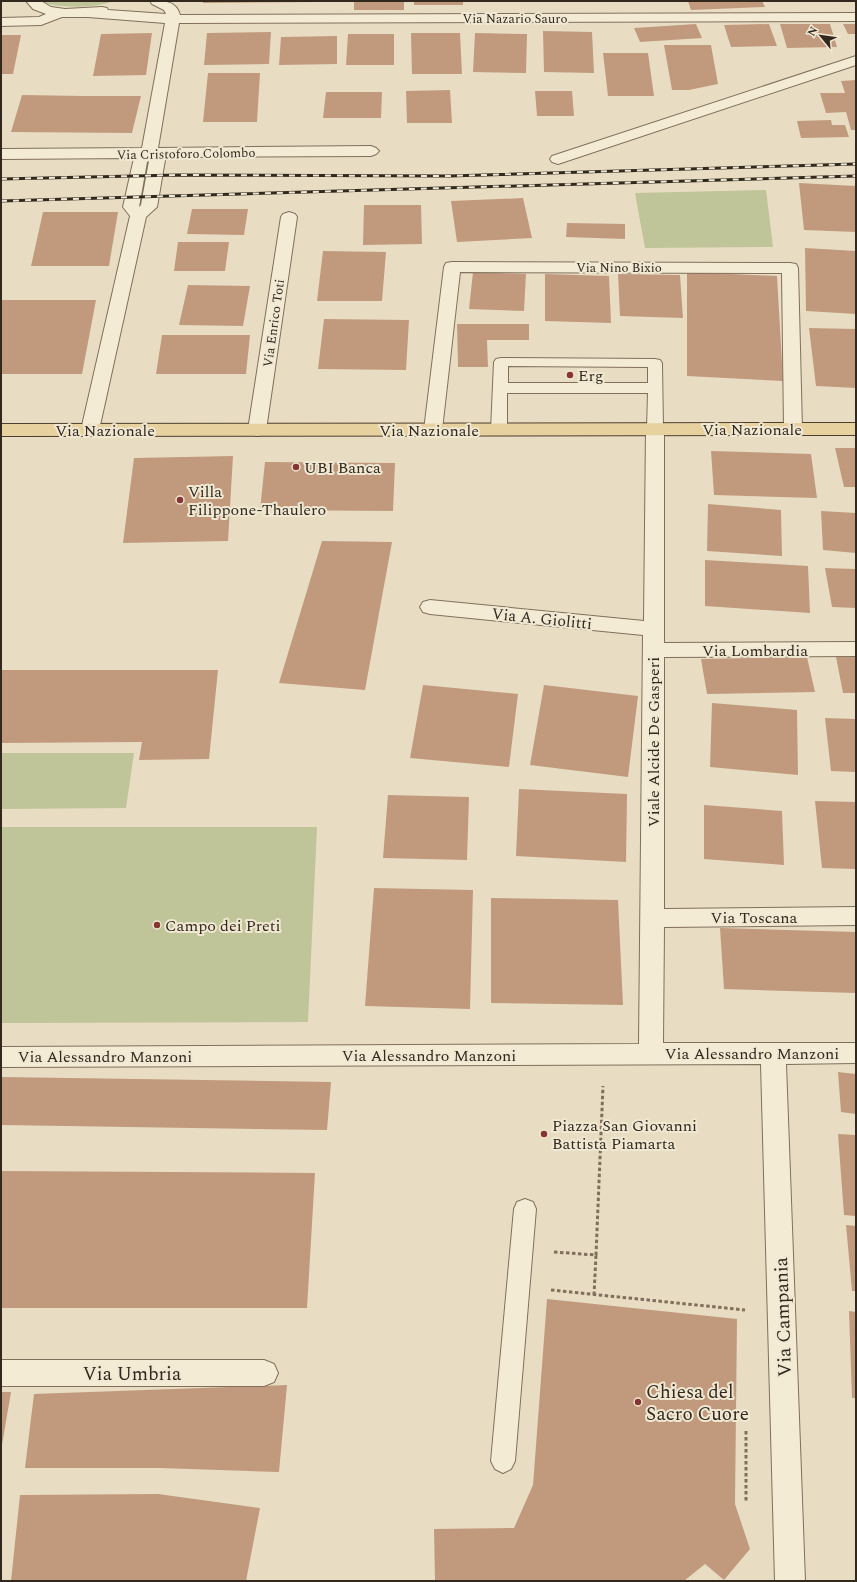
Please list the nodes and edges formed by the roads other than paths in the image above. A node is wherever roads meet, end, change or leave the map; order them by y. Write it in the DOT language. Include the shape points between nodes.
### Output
graph roads {
  1 [pos="33,1"];
  2 [pos="157,1"];
  3 [pos="122,2"];
  4 [pos="13,8"];
  5 [pos="58,12"];
  6 [pos="89,13"];
  7 [pos="856,17"];
  8 [pos="173,19"];
  9 [pos="1,22"];
  10 [pos="856,60"];
  11 [pos="371,150"];
  12 [pos="1,154"];
  13 [pos="149,154"];
  14 [pos="558,159"];
  15 [pos="289,216"];
  16 [pos="500,388"];
  17 [pos="655,388"];
  18 [pos="655,429"];
  19 [pos="793,429"];
  20 [pos="856,429"];
  21 [pos="1,430"];
  22 [pos="90,430"];
  23 [pos="257,430"];
  24 [pos="433,430"];
  25 [pos="499,430"];
  26 [pos="430,607"];
  27 [pos="654,629"];
  28 [pos="856,649"];
  29 [pos="654,650"];
  30 [pos="856,916"];
  31 [pos="652,918"];
  32 [pos="773,1053"];
  33 [pos="856,1053"];
  34 [pos="651,1054"];
  35 [pos="1,1057"];
  36 [pos="525,1210"];
  37 [pos="1,1373"];
  38 [pos="264,1373"];
  39 [pos="503,1461"];
  40 [pos="790,1581"];
  1 -- 5 [label="street" via="41,8"];
  2 -- 8 [label="street" via="171,8 174,13"];
  3 -- 6 [label="street" via="107,10"];
  4 -- 5 [label="street"];
  5 -- 6 [label="street"];
  5 -- 9 [label="street" via="41,21"];
  6 -- 8 [label="street, Via Nazario Sauro"];
  7 -- 8 [label="street, Via Nazario Sauro"];
  8 -- 13 [label="street"];
  10 -- 14 [label="street"];
  11 -- 13 [label="street, Via Cristoforo Colombo"];
  12 -- 13 [label="street, Via Cristoforo Colombo"];
  13 -- 22 [label="street" via="157,160 149,207 138,215"];
  15 -- 23 [label="street, Via Enrico Toti"];
  16 -- 17 [label="lane"];
  16 -- 17 [label="lane" via="501,362 655,363"];
  16 -- 25 [label="lane"];
  17 -- 18 [label="lane"];
  18 -- 19 [label="main road, Via Nazionale"];
  18 -- 25 [label="main road, Via Nazionale"];
  18 -- 27 [label="street, Viale Alcide De Gasperi"];
  19 -- 20 [label="main road, Via Nazionale"];
  19 -- 24 [label="street, Via Nino Bixio" via="790,268 452,266"];
  21 -- 22 [label="main road, Via Nazionale"];
  22 -- 23 [label="main road, Via Nazionale"];
  23 -- 24 [label="main road, Via Nazionale"];
  24 -- 25 [label="main road, Via Nazionale"];
  26 -- 27 [label="street, Via A. Giolitti"];
  27 -- 29 [label="street, Viale Alcide De Gasperi"];
  28 -- 29 [label="street, Via Lombardia"];
  29 -- 31 [label="street, Viale Alcide De Gasperi"];
  30 -- 31 [label="street, Via Toscana"];
  31 -- 34 [label="street, Viale Alcide De Gasperi"];
  32 -- 33 [label="street, Via Alessandro Manzoni"];
  32 -- 34 [label="street, Via Alessandro Manzoni"];
  32 -- 40 [label="street, Via Campania"];
  34 -- 35 [label="street, Via Alessandro Manzoni"];
  36 -- 39 [label="lane"];
  37 -- 38 [label="street, Via Umbria"];
}
